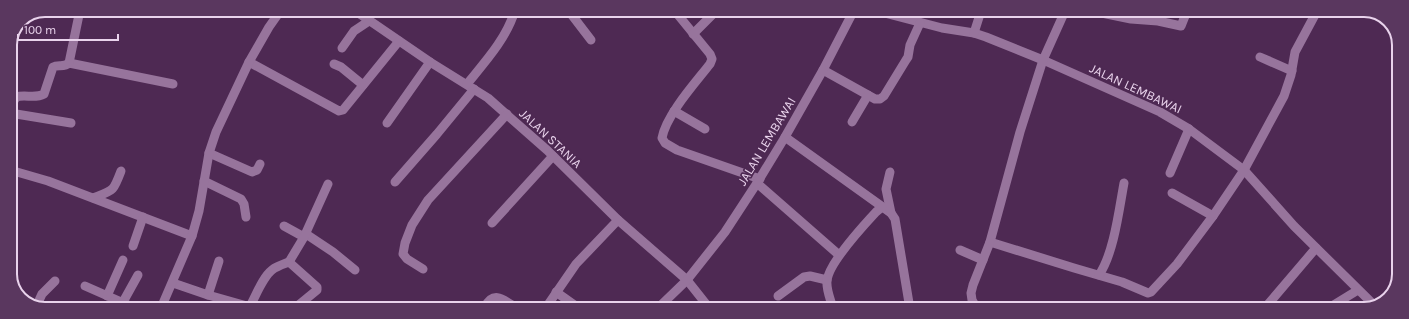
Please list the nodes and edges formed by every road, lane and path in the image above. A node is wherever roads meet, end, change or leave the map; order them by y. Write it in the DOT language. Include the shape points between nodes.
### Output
graph roads {
  1 [pos="79,17"];
  2 [pos="276,17"];
  3 [pos="367,17"];
  4 [pos="369,17"];
  5 [pos="512,17"];
  6 [pos="573,17"];
  7 [pos="680,17"];
  8 [pos="710,17"];
  9 [pos="850,17"];
  10 [pos="898,17"];
  11 [pos="979,17"];
  12 [pos="1062,17"];
  13 [pos="1121,17"];
  14 [pos="1185,17"];
  15 [pos="1314,17"];
  16 [pos="920,23"];
  17 [pos="974,33"];
  18 [pos="693,34"];
  19 [pos="591,40"];
  20 [pos="399,41"];
  21 [pos="342,48"];
  22 [pos="1260,57"];
  23 [pos="1043,60"];
  24 [pos="249,62"];
  25 [pos="430,62"];
  26 [pos="69,63"];
  27 [pos="334,64"];
  28 [pos="823,70"];
  29 [pos="1292,71"];
  30 [pos="173,84"];
  31 [pos="363,85"];
  32 [pos="471,86"];
  33 [pos="868,95"];
  34 [pos="17,97"];
  35 [pos="674,111"];
  36 [pos="17,114"];
  37 [pos="507,114"];
  38 [pos="852,122"];
  39 [pos="71,123"];
  40 [pos="387,123"];
  41 [pos="705,129"];
  42 [pos="1189,129"];
  43 [pos="785,137"];
  44 [pos="209,153"];
  45 [pos="553,156"];
  46 [pos="260,164"];
  47 [pos="1244,170"];
  48 [pos="121,171"];
  49 [pos="17,172"];
  50 [pos="890,172"];
  51 [pos="1170,173"];
  52 [pos="204,181"];
  53 [pos="758,181"];
  54 [pos="395,182"];
  55 [pos="1124,183"];
  56 [pos="328,184"];
  57 [pos="1172,193"];
  58 [pos="93,198"];
  59 [pos="882,207"];
  60 [pos="891,213"];
  61 [pos="1212,216"];
  62 [pos="143,217"];
  63 [pos="246,218"];
  64 [pos="618,220"];
  65 [pos="492,223"];
  66 [pos="284,226"];
  67 [pos="305,235"];
  68 [pos="192,236"];
  69 [pos="990,242"];
  70 [pos="132,246"];
  71 [pos="1316,248"];
  72 [pos="960,250"];
  73 [pos="839,256"];
  74 [pos="123,260"];
  75 [pos="983,260"];
  76 [pos="219,261"];
  77 [pos="289,262"];
  78 [pos="423,269"];
  79 [pos="355,270"];
  80 [pos="138,275"];
  81 [pos="1099,275"];
  82 [pos="687,280"];
  83 [pos="827,280"];
  84 [pos="55,281"];
  85 [pos="173,283"];
  86 [pos="85,286"];
  87 [pos="1358,290"];
  88 [pos="556,292"];
  89 [pos="107,296"];
  90 [pos="208,296"];
  91 [pos="778,296"];
  92 [pos="39,301"];
  93 [pos="1370,301"];
  94 [pos="123,302"];
  95 [pos="164,302"];
  96 [pos="230,302"];
  97 [pos="254,302"];
  98 [pos="302,302"];
  99 [pos="487,302"];
  100 [pos="507,302"];
  101 [pos="549,302"];
  102 [pos="570,302"];
  103 [pos="664,302"];
  104 [pos="704,302"];
  105 [pos="831,302"];
  106 [pos="909,302"];
  107 [pos="973,302"];
  108 [pos="1270,302"];
  109 [pos="1338,302"];
  1 -- 26 [label="street"];
  2 -- 24 [label="street"];
  3 -- 21 [label="street"];
  4 -- 20 [label="street, JALAN STANIA"];
  5 -- 32 [label="street"];
  6 -- 19 [label="street"];
  7 -- 18 [label="street"];
  8 -- 18 [label="street"];
  9 -- 28 [label="street, JALAN LEMBAWAI"];
  10 -- 16 [label="street, JALAN LEMBAWAI"];
  11 -- 17 [label="street"];
  12 -- 23 [label="street"];
  13 -- 14 [label="street" via="1181,26"];
  15 -- 29 [label="street" via="1295,52"];
  16 -- 17 [label="street, JALAN LEMBAWAI"];
  16 -- 33 [label="street" via="910,45 908,57 884,96 880,99"];
  17 -- 23 [label="street, JALAN LEMBAWAI"];
  18 -- 35 [label="street" via="712,59"];
  20 -- 25 [label="street, JALAN STANIA"];
  20 -- 31 [label="street"];
  22 -- 29 [label="street"];
  23 -- 42 [label="street, JALAN LEMBAWAI" via="1160,112"];
  23 -- 69 [label="street"];
  24 -- 31 [label="street" via="339,111 343,110"];
  24 -- 44 [label="street" via="216,132"];
  25 -- 32 [label="street, JALAN STANIA"];
  25 -- 40 [label="street"];
  26 -- 30 [label="street"];
  26 -- 34 [label="street" via="53,67 44,94"];
  27 -- 31 [label="street"];
  28 -- 33 [label="street"];
  28 -- 43 [label="street, JALAN LEMBAWAI"];
  29 -- 47 [label="street" via="1284,96"];
  32 -- 37 [label="street, JALAN STANIA"];
  32 -- 54 [label="street" via="437,134"];
  33 -- 38 [label="street"];
  35 -- 41 [label="street"];
  35 -- 53 [label="street" via="663,132 662,138 665,143"];
  36 -- 39 [label="street"];
  37 -- 45 [label="street, JALAN STANIA"];
  37 -- 78 [label="street" via="428,200 412,225 404,243 403,254"];
  42 -- 47 [label="street, JALAN LEMBAWAI"];
  42 -- 51 [label="street"];
  43 -- 53 [label="street, JALAN LEMBAWAI"];
  43 -- 59 [label="street"];
  44 -- 46 [label="street" via="252,172 257,170"];
  44 -- 52 [label="street"];
  45 -- 64 [label="street, JALAN STANIA"];
  45 -- 65 [label="street"];
  47 -- 61 [label="street"];
  47 -- 71 [label="street, JALAN LEMBAWAI"];
  48 -- 58 [label="street" via="110,192"];
  49 -- 58 [label="street"];
  50 -- 60 [label="street" via="886,188"];
  52 -- 63 [label="street" via="241,199"];
  52 -- 68 [label="street"];
  53 -- 73 [label="street"];
  53 -- 82 [label="street, JALAN LEMBAWAI" via="725,232"];
  55 -- 81 [label="street" via="1112,241"];
  56 -- 67 [label="street"];
  57 -- 61 [label="street"];
  58 -- 62 [label="street"];
  59 -- 60 [label="street"];
  59 -- 73 [label="street"];
  60 -- 106 [label="street" via="896,219"];
  61 -- 81 [label="street" via="1177,264 1151,292"];
  62 -- 68 [label="street"];
  62 -- 70 [label="street"];
  64 -- 82 [label="street, JALAN STANIA"];
  64 -- 88 [label="street" via="588,250"];
  66 -- 67 [label="street"];
  67 -- 77 [label="street"];
  67 -- 79 [label="street" via="333,252"];
  68 -- 85 [label="street"];
  69 -- 75 [label="street"];
  69 -- 81 [label="street"];
  71 -- 87 [label="street, JALAN LEMBAWAI"];
  71 -- 108 [label="street"];
  72 -- 75 [label="street"];
  73 -- 83 [label="street"];
  74 -- 89 [label="street"];
  75 -- 107 [label="street" via="971,293"];
  76 -- 90 [label="street"];
  77 -- 97 [label="street" via="270,272"];
  77 -- 98 [label="street" via="317,287 317,290"];
  80 -- 94 [label="street"];
  82 -- 103 [label="street, JALAN LEMBAWAI"];
  82 -- 104 [label="street, JALAN STANIA"];
  83 -- 91 [label="street" via="804,277"];
  83 -- 105 [label="street"];
  84 -- 92 [label="street"];
  85 -- 90 [label="street"];
  85 -- 95 [label="street"];
  86 -- 89 [label="street"];
  87 -- 93 [label="street, JALAN LEMBAWAI"];
  87 -- 109 [label="street"];
  88 -- 101 [label="street"];
  88 -- 102 [label="street"];
  89 -- 94 [label="street"];
  90 -- 96 [label="street"];
  99 -- 100 [label="street" via="498,297"];
}
